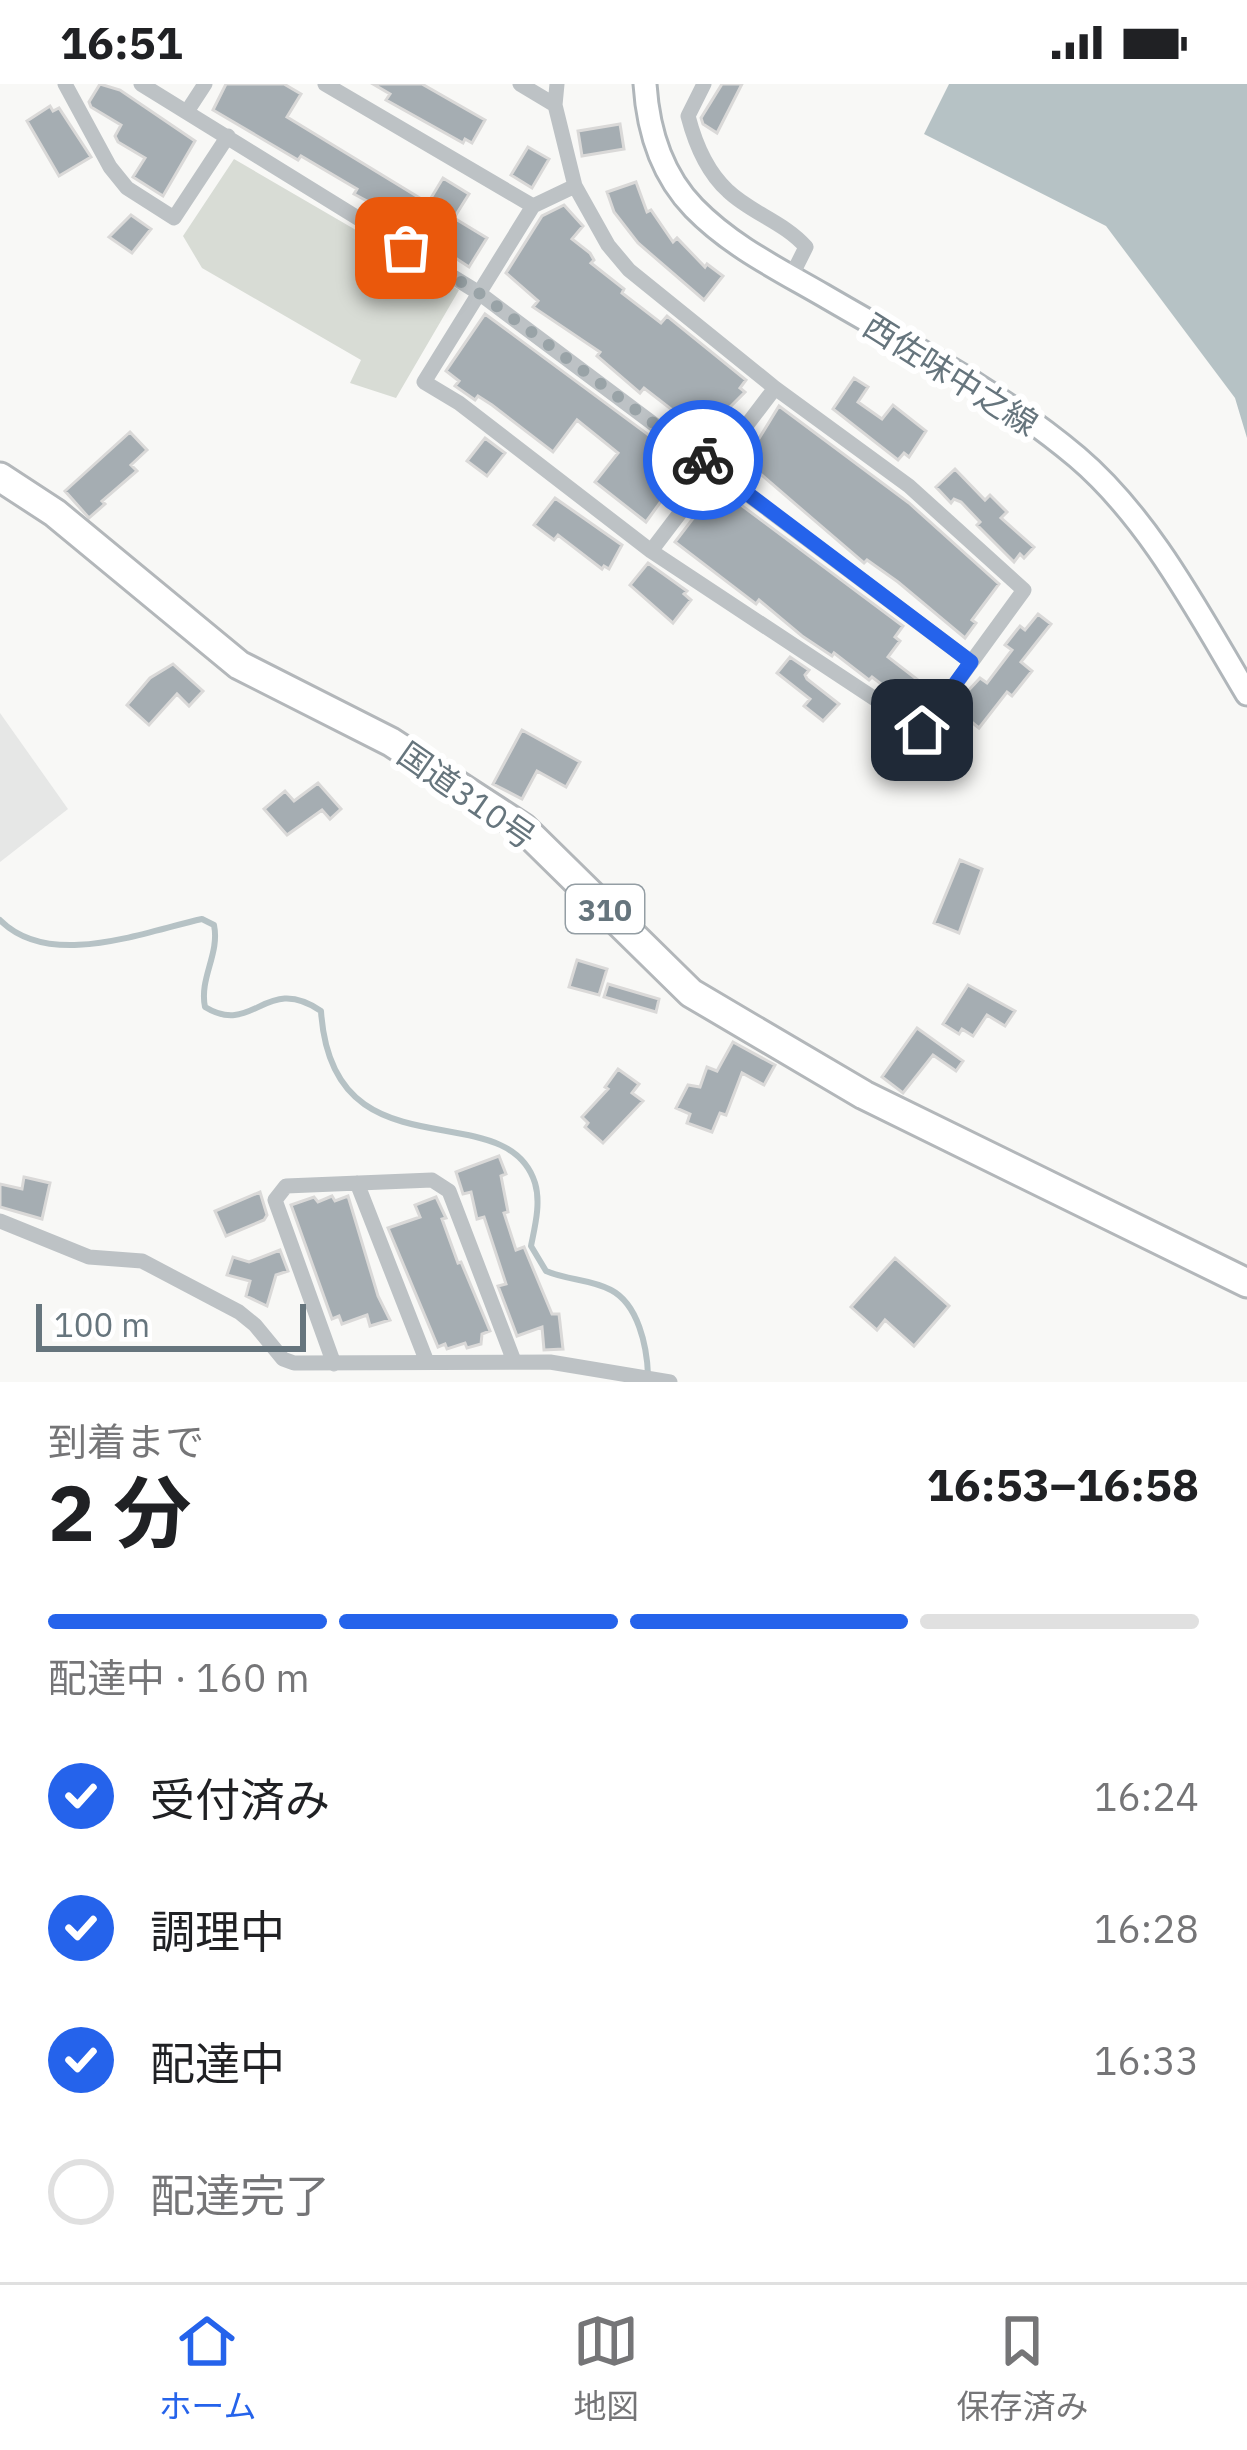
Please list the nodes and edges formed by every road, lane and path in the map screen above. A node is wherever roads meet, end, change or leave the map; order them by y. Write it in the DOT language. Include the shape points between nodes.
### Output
graph roads {
  1 [pos="64,84"];
  2 [pos="141,84"];
  3 [pos="205,84"];
  4 [pos="325,84"];
  5 [pos="520,84"];
  6 [pos="557,84"];
  7 [pos="645,84"];
  8 [pos="704,84"];
  9 [pos="555,105"];
  10 [pos="188,110"];
  11 [pos="228,136"];
  12 [pos="575,185"];
  13 [pos="532,206"];
  14 [pos="791,277"];
  15 [pos="479,293"];
  16 [pos="775,388"];
  17 [pos="712,468"];
  18 [pos="0,477"];
  19 [pos="651,550"];
  20 [pos="971,662"];
  21 [pos="1247,694"];
  22 [pos="357,1183"];
  23 [pos="0,1221"];
  24 [pos="1247,1283"];
  25 [pos="428,1361"];
  26 [pos="514,1361"];
  27 [pos="334,1364"];
  28 [pos="620,1377"];
  29 [pos="660,1381"];
  30 [pos="670,1382"];
  1 -- 11 [label="street" via="127,188 174,218"];
  2 -- 10 [label="street"];
  3 -- 10 [label="street"];
  4 -- 13 [label="street"];
  5 -- 9 [label="street"];
  6 -- 9 [label="street"];
  7 -- 14 [label="main road, 西佐味中之線" via="656,149 692,207"];
  8 -- 14 [label="street" via="688,116 696,149 728,191 806,247"];
  9 -- 12 [label="street"];
  10 -- 11 [label="street"];
  11 -- 15 [label="street"];
  12 -- 13 [label="street"];
  12 -- 16 [label="street" via="629,270"];
  13 -- 15 [label="street"];
  14 -- 21 [label="main road, 西佐味中之線" via="1006,403 1082,461 1166,563"];
  15 -- 17 [label="street"];
  15 -- 19 [label="street" via="424,382"];
  16 -- 17 [label="street"];
  16 -- 20 [label="street" via="910,486 1024,590"];
  17 -- 19 [label="street"];
  17 -- 20 [label="street"];
  18 -- 24 [label="highway, 国道310号 / 310" via="239,665 391,742 523,828 691,993 865,1095"];
  19 -- 20 [label="street" via="922,730"];
  22 -- 25 [label="street"];
  22 -- 26 [label="street" via="432,1180 449,1191"];
  22 -- 27 [label="street" via="286,1186 275,1200"];
  23 -- 27 [label="street" via="89,1257 142,1261 238,1312 284,1359"];
  25 -- 26 [label="street"];
  25 -- 27 [label="street"];
  26 -- 28 [label="street"];
  28 -- 29 [label="street"];
  29 -- 30 [label="street"];
}
